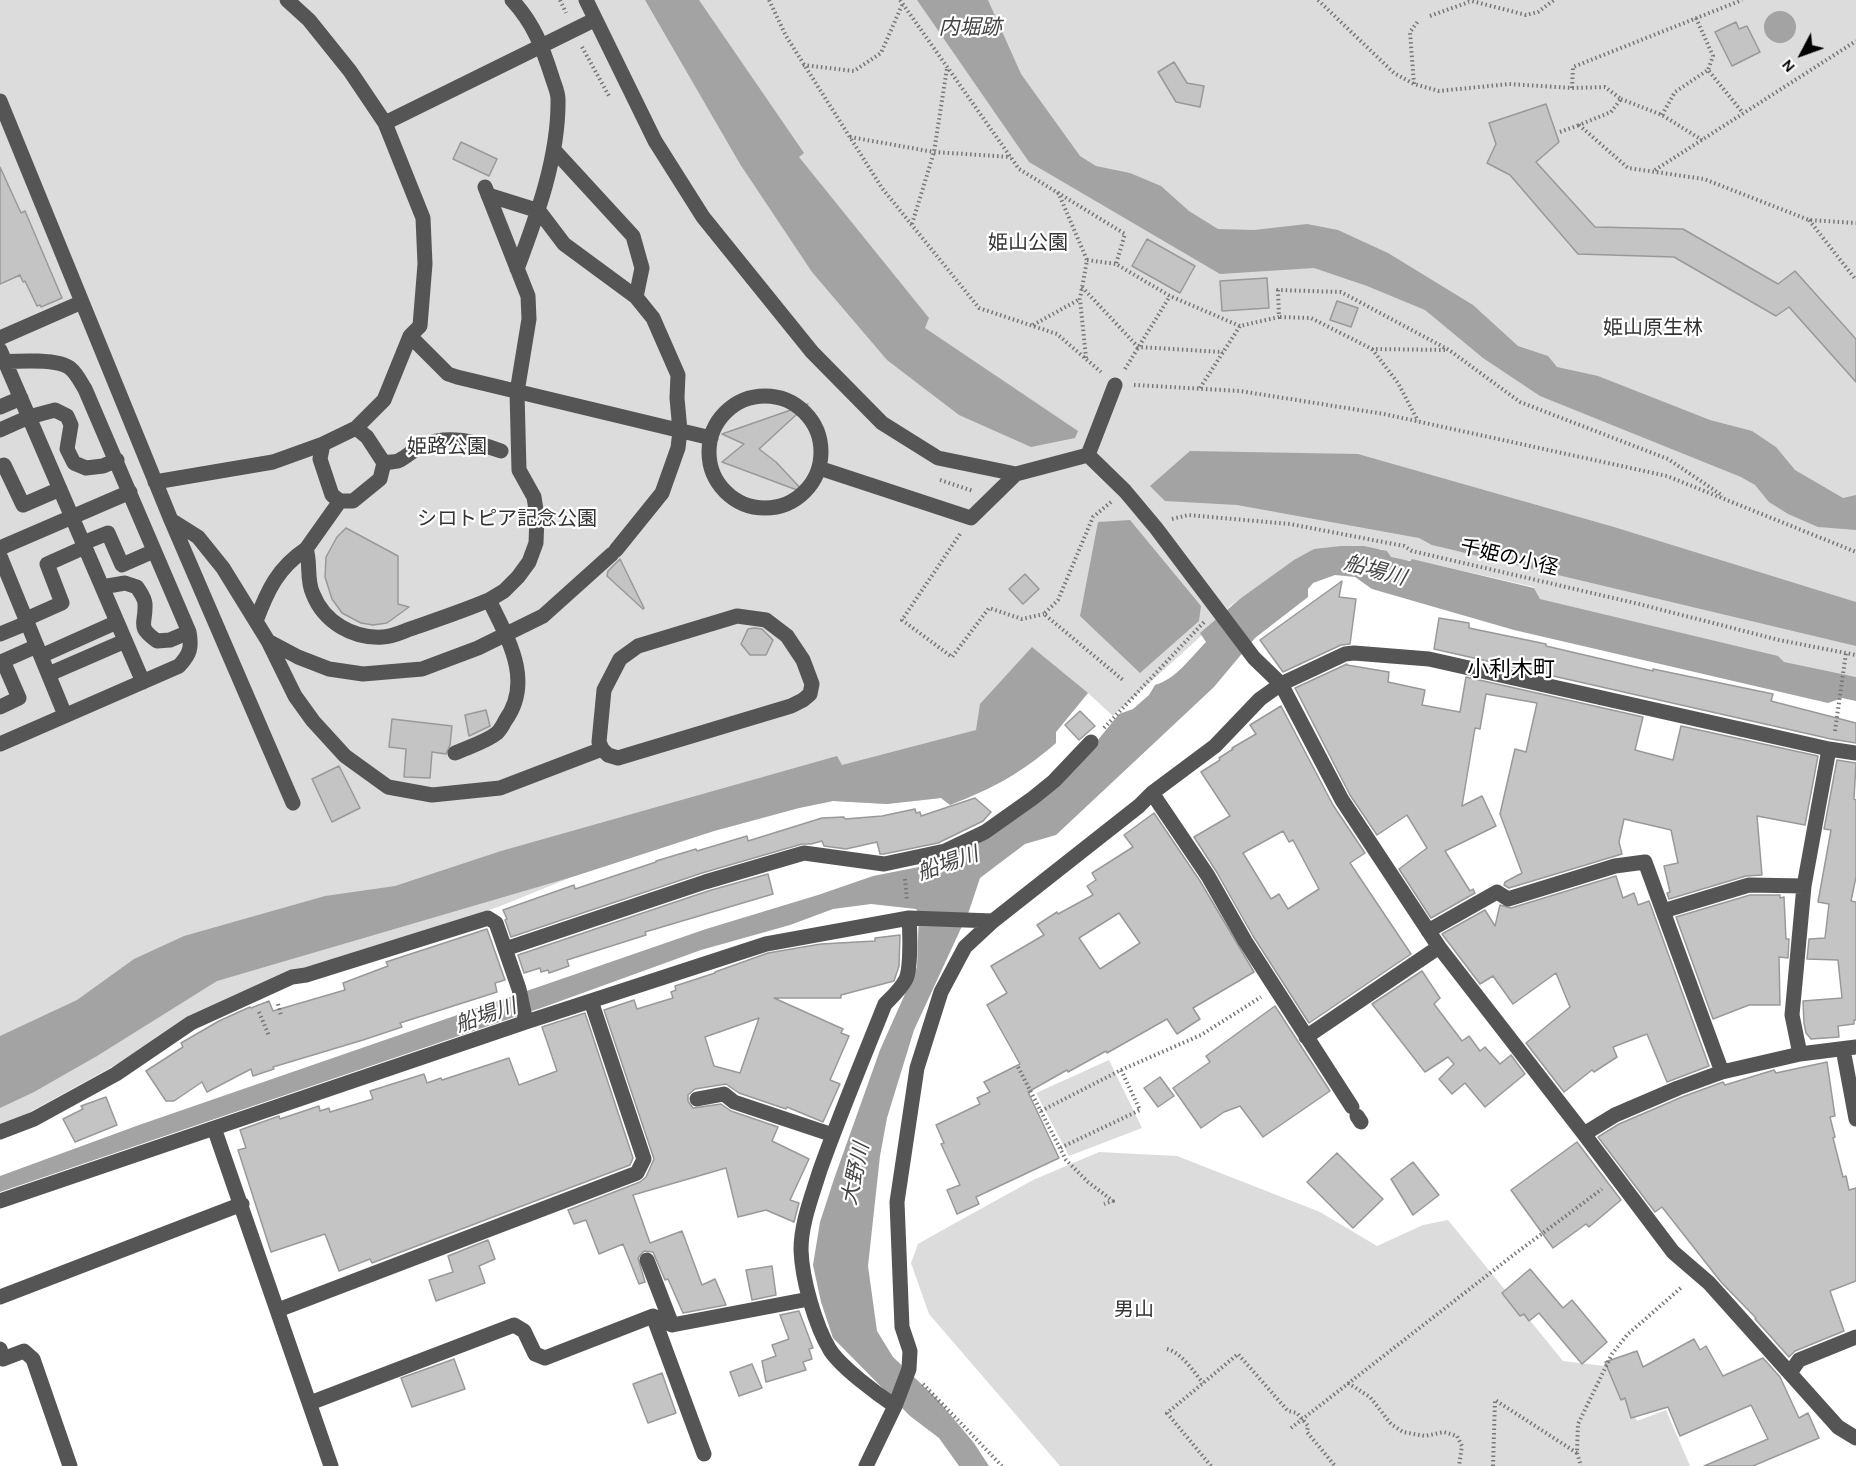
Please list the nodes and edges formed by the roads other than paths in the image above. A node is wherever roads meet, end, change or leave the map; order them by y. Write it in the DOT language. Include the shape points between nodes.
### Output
graph roads {
  1 [pos="287,0"];
  2 [pos="512,0"];
  3 [pos="586,0"];
  4 [pos="594,20"];
  5 [pos="542,46"];
  6 [pos="0,101"];
  7 [pos="385,123"];
  8 [pos="554,150"];
  9 [pos="539,211"];
  10 [pos="517,268"];
  11 [pos="636,297"];
  12 [pos="82,302"];
  13 [pos="410,336"];
  14 [pos="0,338"];
  15 [pos="2,358"];
  16 [pos="1115,385"];
  17 [pos="517,392"];
  18 [pos="21,398"];
  19 [pos="0,407"];
  20 [pos="29,417"];
  21 [pos="356,428"];
  22 [pos="0,430"];
  23 [pos="680,431"];
  24 [pos="711,438"];
  25 [pos="323,444"];
  26 [pos="501,451"];
  27 [pos="1088,455"];
  28 [pos="117,460"];
  29 [pos="384,463"];
  30 [pos="0,467"];
  31 [pos="819,468"];
  32 [pos="1016,474"];
  33 [pos="155,482"];
  34 [pos="60,489"];
  35 [pos="130,492"];
  36 [pos="340,501"];
  37 [pos="71,517"];
  38 [pos="171,520"];
  39 [pos="84,545"];
  40 [pos="0,548"];
  41 [pos="306,549"];
  42 [pos="154,551"];
  43 [pos="0,556"];
  44 [pos="102,587"];
  45 [pos="489,600"];
  46 [pos="27,621"];
  47 [pos="256,621"];
  48 [pos="117,622"];
  49 [pos="189,633"];
  50 [pos="0,634"];
  51 [pos="506,635"];
  52 [pos="125,641"];
  53 [pos="268,641"];
  54 [pos="39,651"];
  55 [pos="49,674"];
  56 [pos="143,682"];
  57 [pos="1281,684"];
  58 [pos="0,707"];
  59 [pos="65,715"];
  60 [pos="1091,742"];
  61 [pos="0,744"];
  62 [pos="602,749"];
  63 [pos="1831,750"];
  64 [pos="455,753"];
  65 [pos="1856,753"];
  66 [pos="1152,793"];
  67 [pos="293,804"];
  68 [pos="1804,886"];
  69 [pos="1663,911"];
  70 [pos="909,918"];
  71 [pos="993,921"];
  72 [pos="1428,931"];
  73 [pos="1438,947"];
  74 [pos="505,949"];
  75 [pos="591,1000"];
  76 [pos="526,1022"];
  77 [pos="1306,1037"];
  78 [pos="1849,1048"];
  79 [pos="1800,1054"];
  80 [pos="1722,1072"];
  81 [pos="697,1099"];
  82 [pos="1357,1115"];
  83 [pos="1856,1119"];
  84 [pos="214,1128"];
  85 [pos="0,1132"];
  86 [pos="1584,1134"];
  87 [pos="832,1135"];
  88 [pos="0,1201"];
  89 [pos="242,1204"];
  90 [pos="647,1260"];
  91 [pos="0,1297"];
  92 [pos="809,1299"];
  93 [pos="278,1310"];
  94 [pos="653,1316"];
  95 [pos="672,1325"];
  96 [pos="1856,1337"];
  97 [pos="0,1350"];
  98 [pos="1790,1373"];
  99 [pos="310,1403"];
  100 [pos="896,1406"];
  101 [pos="1856,1438"];
  102 [pos="704,1454"];
  103 [pos="867,1462"];
  104 [pos="70,1466"];
  105 [pos="331,1466"];
  106 [pos="855,1466"];
  1 -- 7 [label="street" via="309,20 350,71"];
  2 -- 5 [label="street"];
  3 -- 4 [label="street"];
  4 -- 5 [label="street"];
  4 -- 32 [label="street" via="655,141 703,217 812,352 882,423 938,458"];
  5 -- 7 [label="street"];
  5 -- 8 [label="street" via="559,97"];
  6 -- 12 [label="street"];
  7 -- 13 [label="street" via="423,218 425,264 420,326"];
  8 -- 9 [label="street"];
  8 -- 11 [label="street" via="633,236 642,268"];
  9 -- 10 [label="street"];
  9 -- 10 [label="street" via="487,191"];
  9 -- 11 [label="street" via="564,244"];
  10 -- 17 [label="street" via="528,296 529,320"];
  11 -- 23 [label="street" via="653,318 678,375"];
  12 -- 14 [label="street"];
  12 -- 33 [label="street"];
  13 -- 17 [label="street" via="448,374"];
  13 -- 21 [label="street" via="384,400"];
  15 -- 18 [label="street"];
  15 -- 28 [label="street" via="71,368 85,389"];
  16 -- 27 [label="street"];
  17 -- 23 [label="street"];
  17 -- 45 [label="street" via="519,470 534,497 536,543 518,577"];
  18 -- 19 [label="street"];
  18 -- 20 [label="street"];
  20 -- 22 [label="street"];
  20 -- 28 [label="street" via="55,410 67,416 71,425 67,449 74,462 86,468"];
  20 -- 34 [label="street"];
  21 -- 25 [label="street"];
  21 -- 29 [label="street"];
  23 -- 24 [label="street"];
  23 -- 51 [label="street" via="662,493 614,552 543,616"];
  24 -- 31 [label="street" via="713,473 727,494 758,508 791,502 808,488"];
  24 -- 31 [label="street" via="721,418 738,403 768,396 789,401 808,416 818,433"];
  25 -- 33 [label="street" via="273,462"];
  25 -- 36 [label="street" via="320,459 332,495"];
  26 -- 29 [label="street" via="480,443 440,440 398,461"];
  27 -- 32 [label="street"];
  27 -- 57 [label="street" via="1125,491 1254,658"];
  28 -- 35 [label="street"];
  29 -- 36 [label="street" via="380,479 353,501"];
  30 -- 34 [label="street" via="4,465 23,505"];
  31 -- 32 [label="street" via="971,518"];
  33 -- 38 [label="street"];
  34 -- 37 [label="street"];
  35 -- 37 [label="street"];
  35 -- 42 [label="street"];
  36 -- 41 [label="street"];
  37 -- 39 [label="street"];
  37 -- 40 [label="street"];
  38 -- 47 [label="street" via="198,537"];
  38 -- 67 [label="street"];
  39 -- 42 [label="street" via="108,533 122,565"];
  39 -- 44 [label="street"];
  39 -- 46 [label="street" via="46,564 62,603"];
  41 -- 45 [label="street" via="312,592 321,610 341,628 364,636 385,637"];
  41 -- 47 [label="street" via="278,573"];
  42 -- 49 [label="street"];
  43 -- 46 [label="street"];
  44 -- 48 [label="street"];
  44 -- 49 [label="street" via="125,583 137,587 145,602 142,625 157,642"];
  45 -- 51 [label="street"];
  46 -- 50 [label="street"];
  46 -- 54 [label="street"];
  47 -- 53 [label="street"];
  48 -- 52 [label="street"];
  48 -- 54 [label="street"];
  49 -- 56 [label="street" via="189,656 179,666"];
  51 -- 53 [label="street" via="422,669 363,674 329,669"];
  51 -- 64 [label="street" via="516,663 516,704 497,732"];
  52 -- 55 [label="street"];
  52 -- 56 [label="street"];
  53 -- 62 [label="street" via="294,696 313,721 345,756 388,787 432,795 500,788"];
  54 -- 55 [label="street"];
  54 -- 58 [label="street" via="3,661 19,698"];
  55 -- 59 [label="street"];
  56 -- 59 [label="street"];
  57 -- 63 [label="street" via="1344,654 1429,659"];
  57 -- 66 [label="street" via="1260,699 1215,746"];
  57 -- 72 [label="street" via="1342,800"];
  59 -- 61 [label="street"];
  60 -- 74 [label="street" via="1033,798 985,832 945,851 884,864 804,853"];
  62 -- 62 [label="street" via="618,758 803,700 810,694 812,684 803,660 787,636 766,620 737,616 639,646 620,659 604,690 599,742"];
  63 -- 65 [label="street"];
  63 -- 68 [label="street"];
  66 -- 71 [label="street"];
  66 -- 77 [label="street" via="1208,876"];
  68 -- 69 [label="street" via="1749,885"];
  68 -- 79 [label="street" via="1792,1015"];
  69 -- 72 [label="street" via="1645,862 1616,866 1508,899 1497,892"];
  69 -- 80 [label="street"];
  70 -- 71 [label="street"];
  70 -- 75 [label="street" via="766,944"];
  70 -- 87 [label="street" via="907,976 885,1004"];
  71 -- 100 [label="street" via="965,947 941,992 917,1068 897,1202 902,1327 910,1351 909,1369"];
  72 -- 73 [label="street"];
  73 -- 77 [label="street"];
  73 -- 86 [label="street"];
  74 -- 76 [label="street"];
  74 -- 85 [label="street" via="496,923 488,918 292,977 191,1023 116,1074 34,1119"];
  75 -- 76 [label="street"];
  75 -- 93 [label="street" via="644,1159 637,1173"];
  76 -- 84 [label="street"];
  77 -- 82 [label="street"];
  78 -- 79 [label="street"];
  78 -- 83 [label="street"];
  79 -- 80 [label="street"];
  80 -- 86 [label="street" via="1615,1115"];
  81 -- 87 [label="street" via="724,1094 734,1102"];
  84 -- 88 [label="street"];
  84 -- 89 [label="street"];
  86 -- 98 [label="street" via="1672,1252 1697,1273"];
  87 -- 92 [label="street" via="807,1211 801,1250"];
  89 -- 91 [label="street"];
  89 -- 93 [label="street"];
  90 -- 95 [label="street"];
  92 -- 95 [label="street"];
  92 -- 100 [label="street" via="837,1359"];
  93 -- 99 [label="street"];
  94 -- 95 [label="street"];
  94 -- 99 [label="street" via="545,1358 535,1354 524,1331 514,1324"];
  94 -- 102 [label="street"];
  96 -- 98 [label="street" via="1799,1360"];
  97 -- 104 [label="street" via="3,1359 24,1351 33,1359"];
  98 -- 101 [label="street" via="1839,1427"];
  99 -- 105 [label="street"];
  100 -- 103 [label="street"];
  103 -- 106 [label="street"];
}
